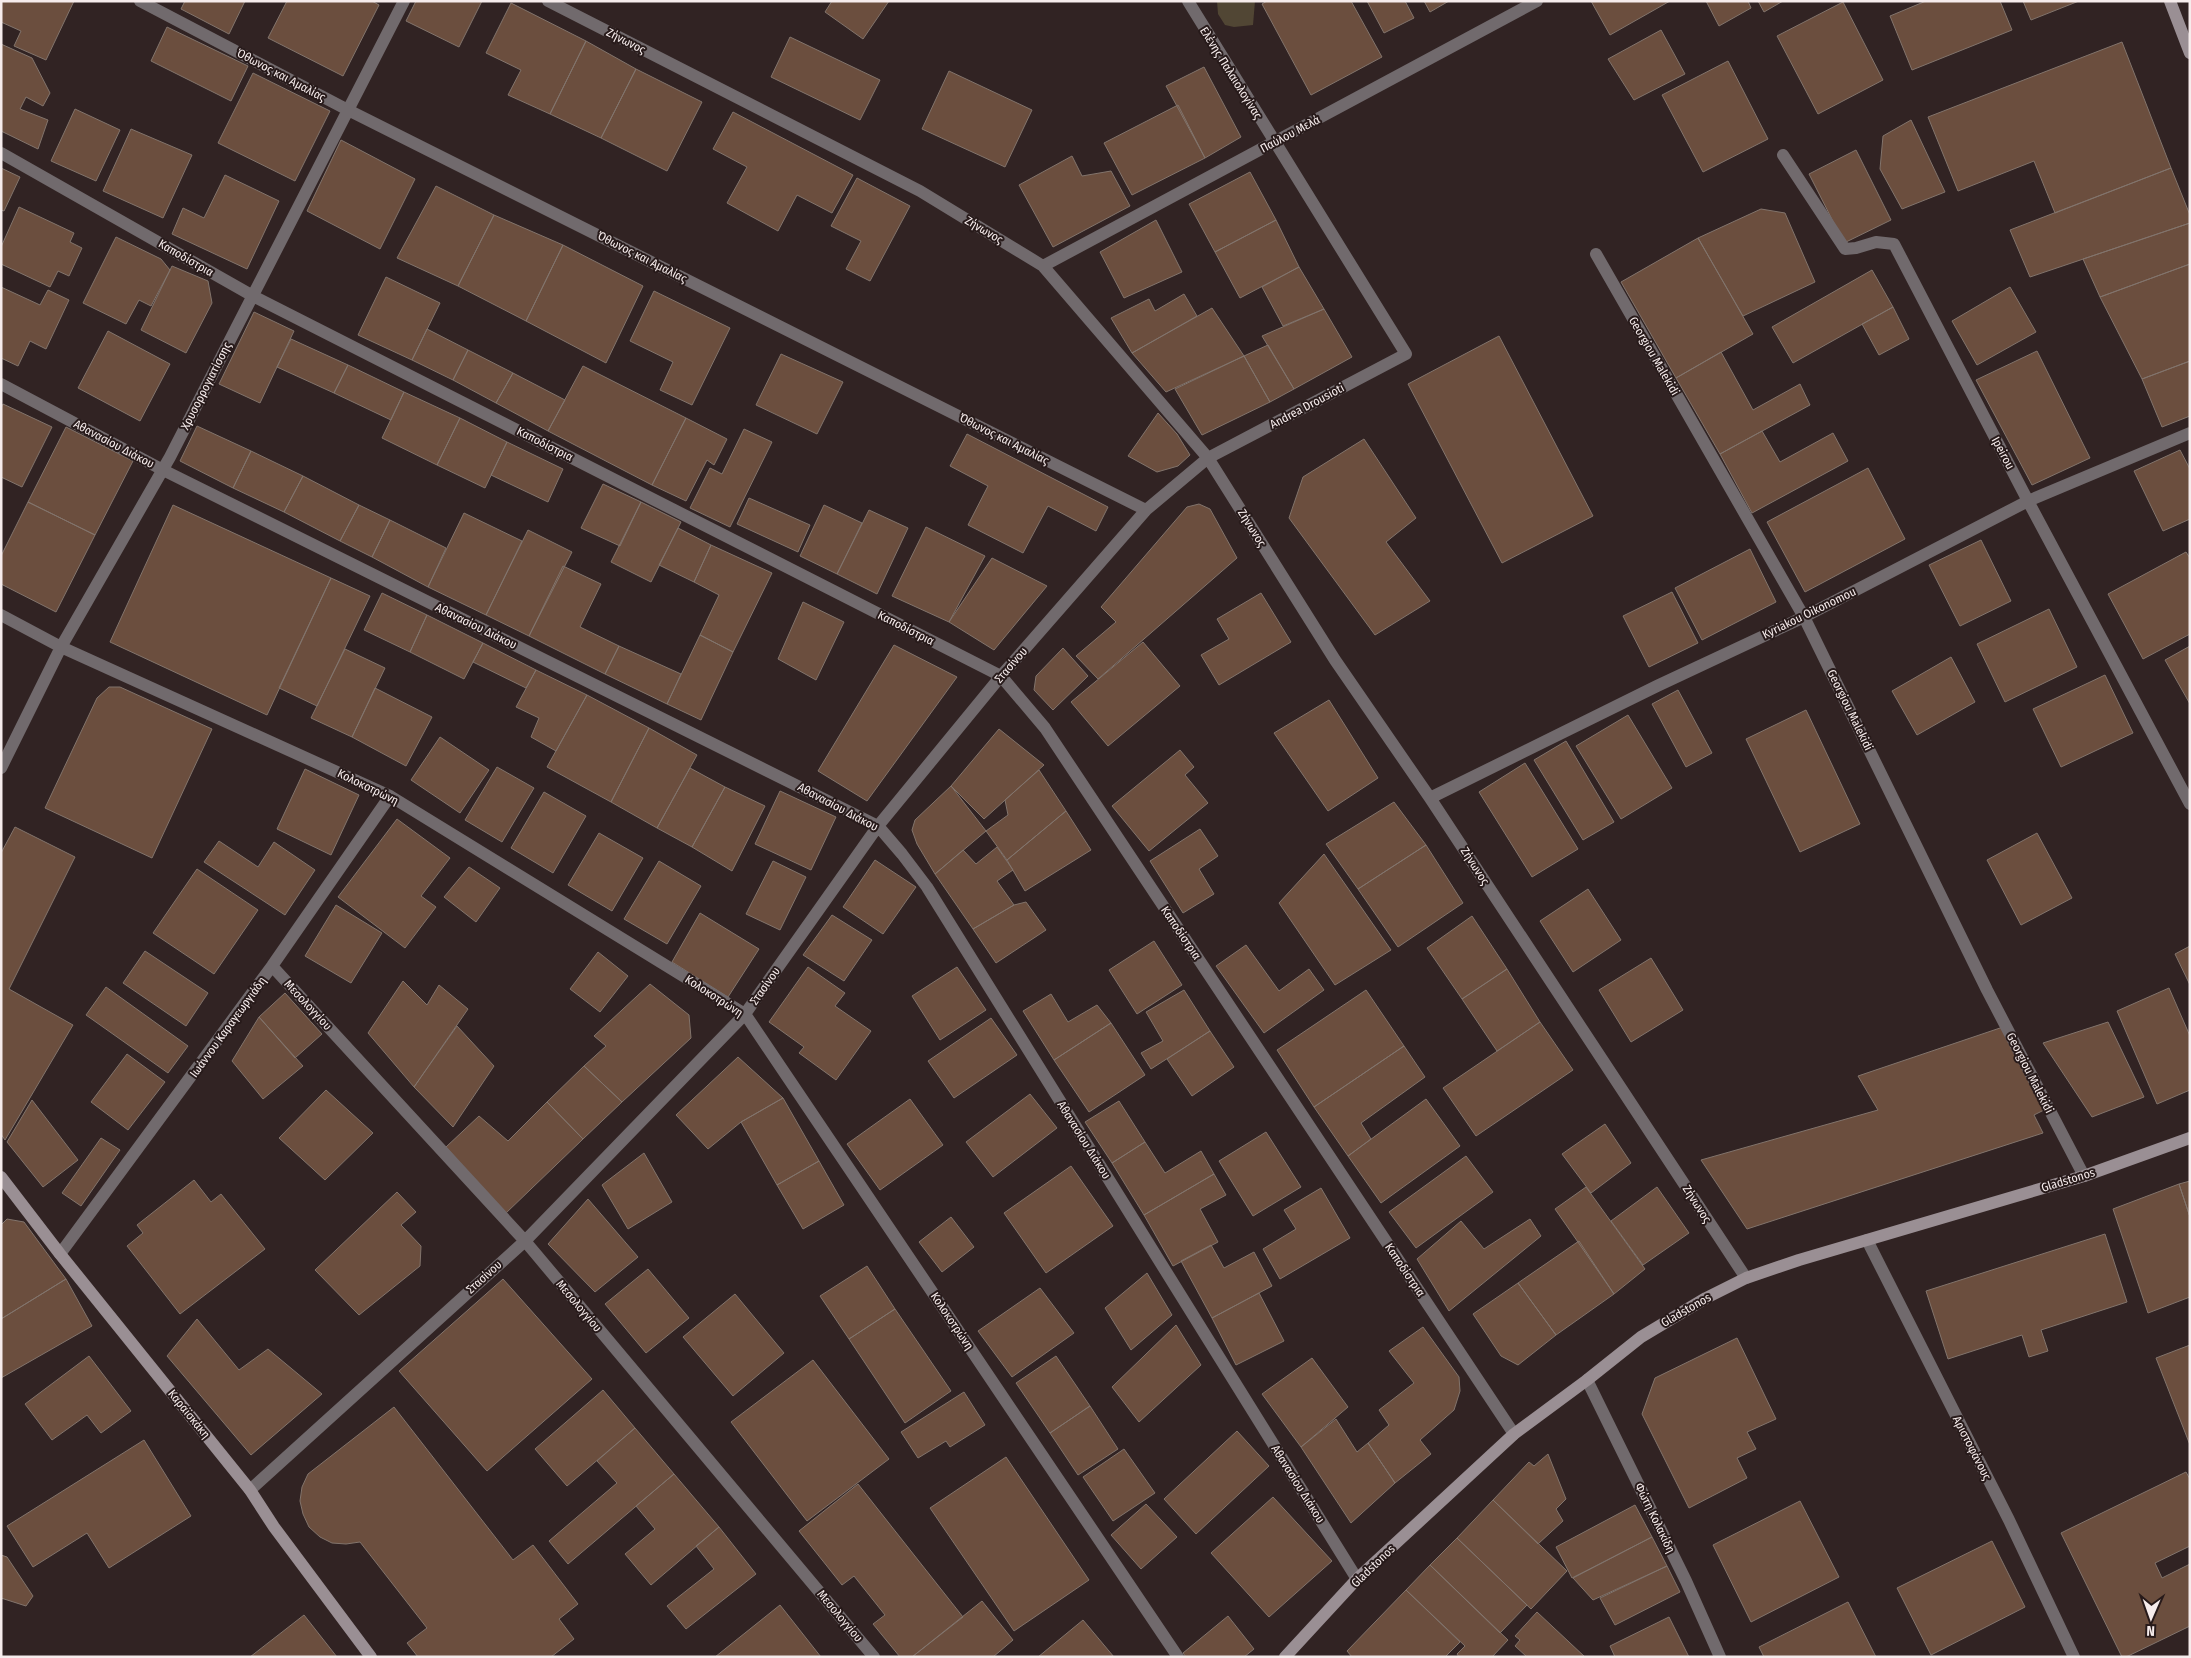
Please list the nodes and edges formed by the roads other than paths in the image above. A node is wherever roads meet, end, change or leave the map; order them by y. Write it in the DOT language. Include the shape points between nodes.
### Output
graph roads {
  1 [pos="140,1"];
  2 [pos="404,1"];
  3 [pos="548,1"];
  4 [pos="1188,1"];
  5 [pos="1537,1"];
  6 [pos="2170,1"];
  7 [pos="2190,53"];
  8 [pos="348,110"];
  9 [pos="1274,143"];
  10 [pos="1,153"];
  11 [pos="1783,155"];
  12 [pos="1596,254"];
  13 [pos="1043,266"];
  14 [pos="253,296"];
  15 [pos="1406,354"];
  16 [pos="1,384"];
  17 [pos="2190,432"];
  18 [pos="1208,458"];
  19 [pos="163,470"];
  20 [pos="2028,501"];
  21 [pos="1146,510"];
  22 [pos="1,615"];
  23 [pos="1804,617"];
  24 [pos="61,647"];
  25 [pos="1001,676"];
  26 [pos="1,768"];
  27 [pos="390,796"];
  28 [pos="1430,798"];
  29 [pos="2190,804"];
  30 [pos="878,826"];
  31 [pos="272,966"];
  32 [pos="745,1014"];
  33 [pos="2189,1138"];
  34 [pos="1,1176"];
  35 [pos="2084,1176"];
  36 [pos="1867,1240"];
  37 [pos="525,1241"];
  38 [pos="60,1254"];
  39 [pos="1746,1278"];
  40 [pos="1587,1380"];
  41 [pos="1514,1434"];
  42 [pos="250,1490"];
  43 [pos="1358,1579"];
  44 [pos="370,1657"];
  45 [pos="874,1657"];
  46 [pos="1178,1657"];
  47 [pos="1285,1657"];
  48 [pos="1720,1657"];
  49 [pos="2074,1657"];
  1 -- 8 [label="street, Όθωνος και Αμαλίας"];
  2 -- 8 [label="street, Χρυσορρογιατίσσης"];
  3 -- 13 [label="street, Ζήνωνος" via="920,191"];
  4 -- 9 [label="street, Ελένης Παλαιολογίνας"];
  5 -- 9 [label="street, Παύλου Μελά"];
  6 -- 7 [label="main road"];
  8 -- 14 [label="street, Χρυσορρογιατίσσης"];
  8 -- 21 [label="street, Όθωνος και Αμαλίας"];
  9 -- 13 [label="street, Παύλου Μελά"];
  9 -- 15 [label="street, Ελένης Παλαιολογίνας"];
  10 -- 14 [label="street, Καποδίστρια"];
  11 -- 20 [label="street, Ipeirou" via="1845,248 1876,242 1894,244"];
  12 -- 23 [label="street, Georgiou Malekidi"];
  13 -- 18 [label="street, Ζήνωνος"];
  14 -- 19 [label="street, Χρυσορρογιατίσσης"];
  14 -- 25 [label="street, Καποδίστρια"];
  15 -- 18 [label="street, Andrea Drousioti"];
  16 -- 19 [label="street, Αθανασίου Διάκου"];
  17 -- 20 [label="street, Kyriakou Oikonomou"];
  18 -- 21 [label="street, Στασίνου"];
  18 -- 28 [label="street, Ζήνωνος" via="1335,660"];
  19 -- 24 [label="street, Χρυσορρογιατίσσης"];
  19 -- 30 [label="street, Αθανασίου Διάκου"];
  20 -- 23 [label="street, Kyriakou Oikonomou"];
  20 -- 29 [label="street, Ipeirou"];
  21 -- 25 [label="street, Στασίνου"];
  22 -- 24 [label="street, Κολοκοτρώνη"];
  23 -- 28 [label="street, Kyriakou Oikonomou"];
  23 -- 35 [label="street, Georgiou Malekidi" via="1987,990"];
  24 -- 26 [label="street, Χρυσορρογιατίσσης"];
  24 -- 27 [label="street, Κολοκοτρώνη"];
  25 -- 30 [label="street, Στασίνου"];
  25 -- 41 [label="street, Καποδίστρια" via="1045,728"];
  27 -- 31 [label="street, Ιωάννου Καραγεωργιάδη"];
  27 -- 32 [label="street, Κολοκοτρώνη"];
  28 -- 39 [label="street, Ζήνωνος"];
  30 -- 32 [label="street, Στασίνου"];
  30 -- 43 [label="street, Αθανασίου Διάκου" via="927,887"];
  31 -- 37 [label="street, Μεσολογγίου"];
  31 -- 38 [label="street, Ιωάννου Καραγεωργιάδη"];
  32 -- 37 [label="street, Στασίνου"];
  32 -- 46 [label="street, Κολοκοτρώνη"];
  33 -- 35 [label="main road, Gladstonos"];
  34 -- 38 [label="main road, Καραϊσκάκη"];
  35 -- 36 [label="main road, Gladstonos"];
  36 -- 39 [label="main road, Gladstonos"];
  36 -- 49 [label="street, Αριστοφάνους" via="2009,1520"];
  37 -- 42 [label="street, Στασίνου"];
  37 -- 45 [label="street, Μεσολογγίου"];
  38 -- 42 [label="main road, Καραϊσκάκη"];
  39 -- 40 [label="main road, Gladstonos" via="1641,1336"];
  40 -- 41 [label="main road, Gladstonos"];
  40 -- 48 [label="street, Φώτη Κολακίδη"];
  41 -- 43 [label="main road, Gladstonos"];
  42 -- 44 [label="main road, Καραϊσκάκη"];
  43 -- 47 [label="main road, Gladstonos"];
}
